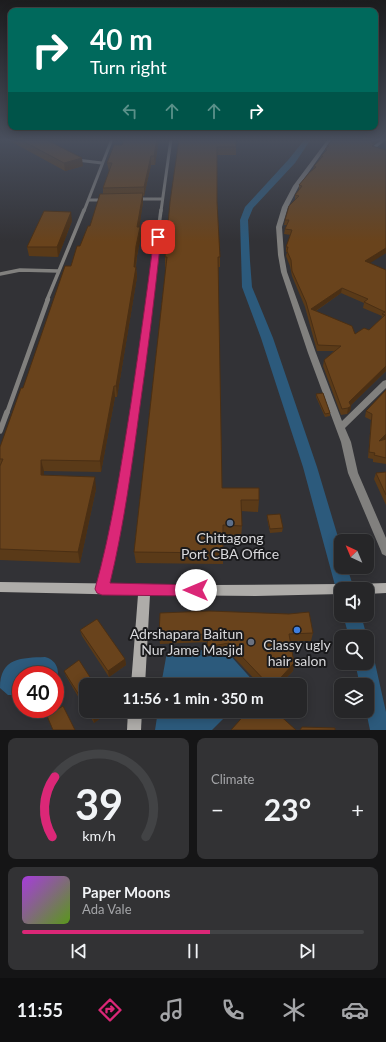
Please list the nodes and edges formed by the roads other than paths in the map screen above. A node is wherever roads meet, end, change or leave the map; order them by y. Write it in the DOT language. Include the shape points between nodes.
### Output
graph roads {
  1 [pos="98,173"];
  2 [pos="166,173"];
  3 [pos="305,173"];
  4 [pos="133,199"];
  5 [pos="162,199"];
  6 [pos="89,200"];
  7 [pos="111,200"];
  8 [pos="58,271"];
  9 [pos="1,273"];
  10 [pos="386,383"];
  11 [pos="340,427"];
  12 [pos="0,431"];
  13 [pos="386,551"];
  14 [pos="0,587"];
  15 [pos="374,588"];
  16 [pos="386,588"];
  17 [pos="102,589"];
  18 [pos="334,589"];
  19 [pos="144,590"];
  20 [pos="138,678"];
  21 [pos="135,718"];
  22 [pos="134,730"];
  1 -- 6 [label="lane"];
  2 -- 5 [label="lane"];
  3 -- 11 [label="street" via="293,190 283,212 279,237 284,272"];
  4 -- 5 [label="lane"];
  5 -- 17 [label="lane" via="126,473"];
  6 -- 7 [label="lane"];
  6 -- 8 [label="lane"];
  8 -- 9 [label="lane" via="20,270"];
  8 -- 12 [label="lane"];
  10 -- 11 [label="street"];
  11 -- 13 [label="street" via="351,457 353,473"];
  14 -- 17 [label="street"];
  15 -- 16 [label="street"];
  17 -- 19 [label="street"];
  18 -- 19 [label="street"];
  19 -- 20 [label="street"];
  21 -- 22 [label="street"];
}
